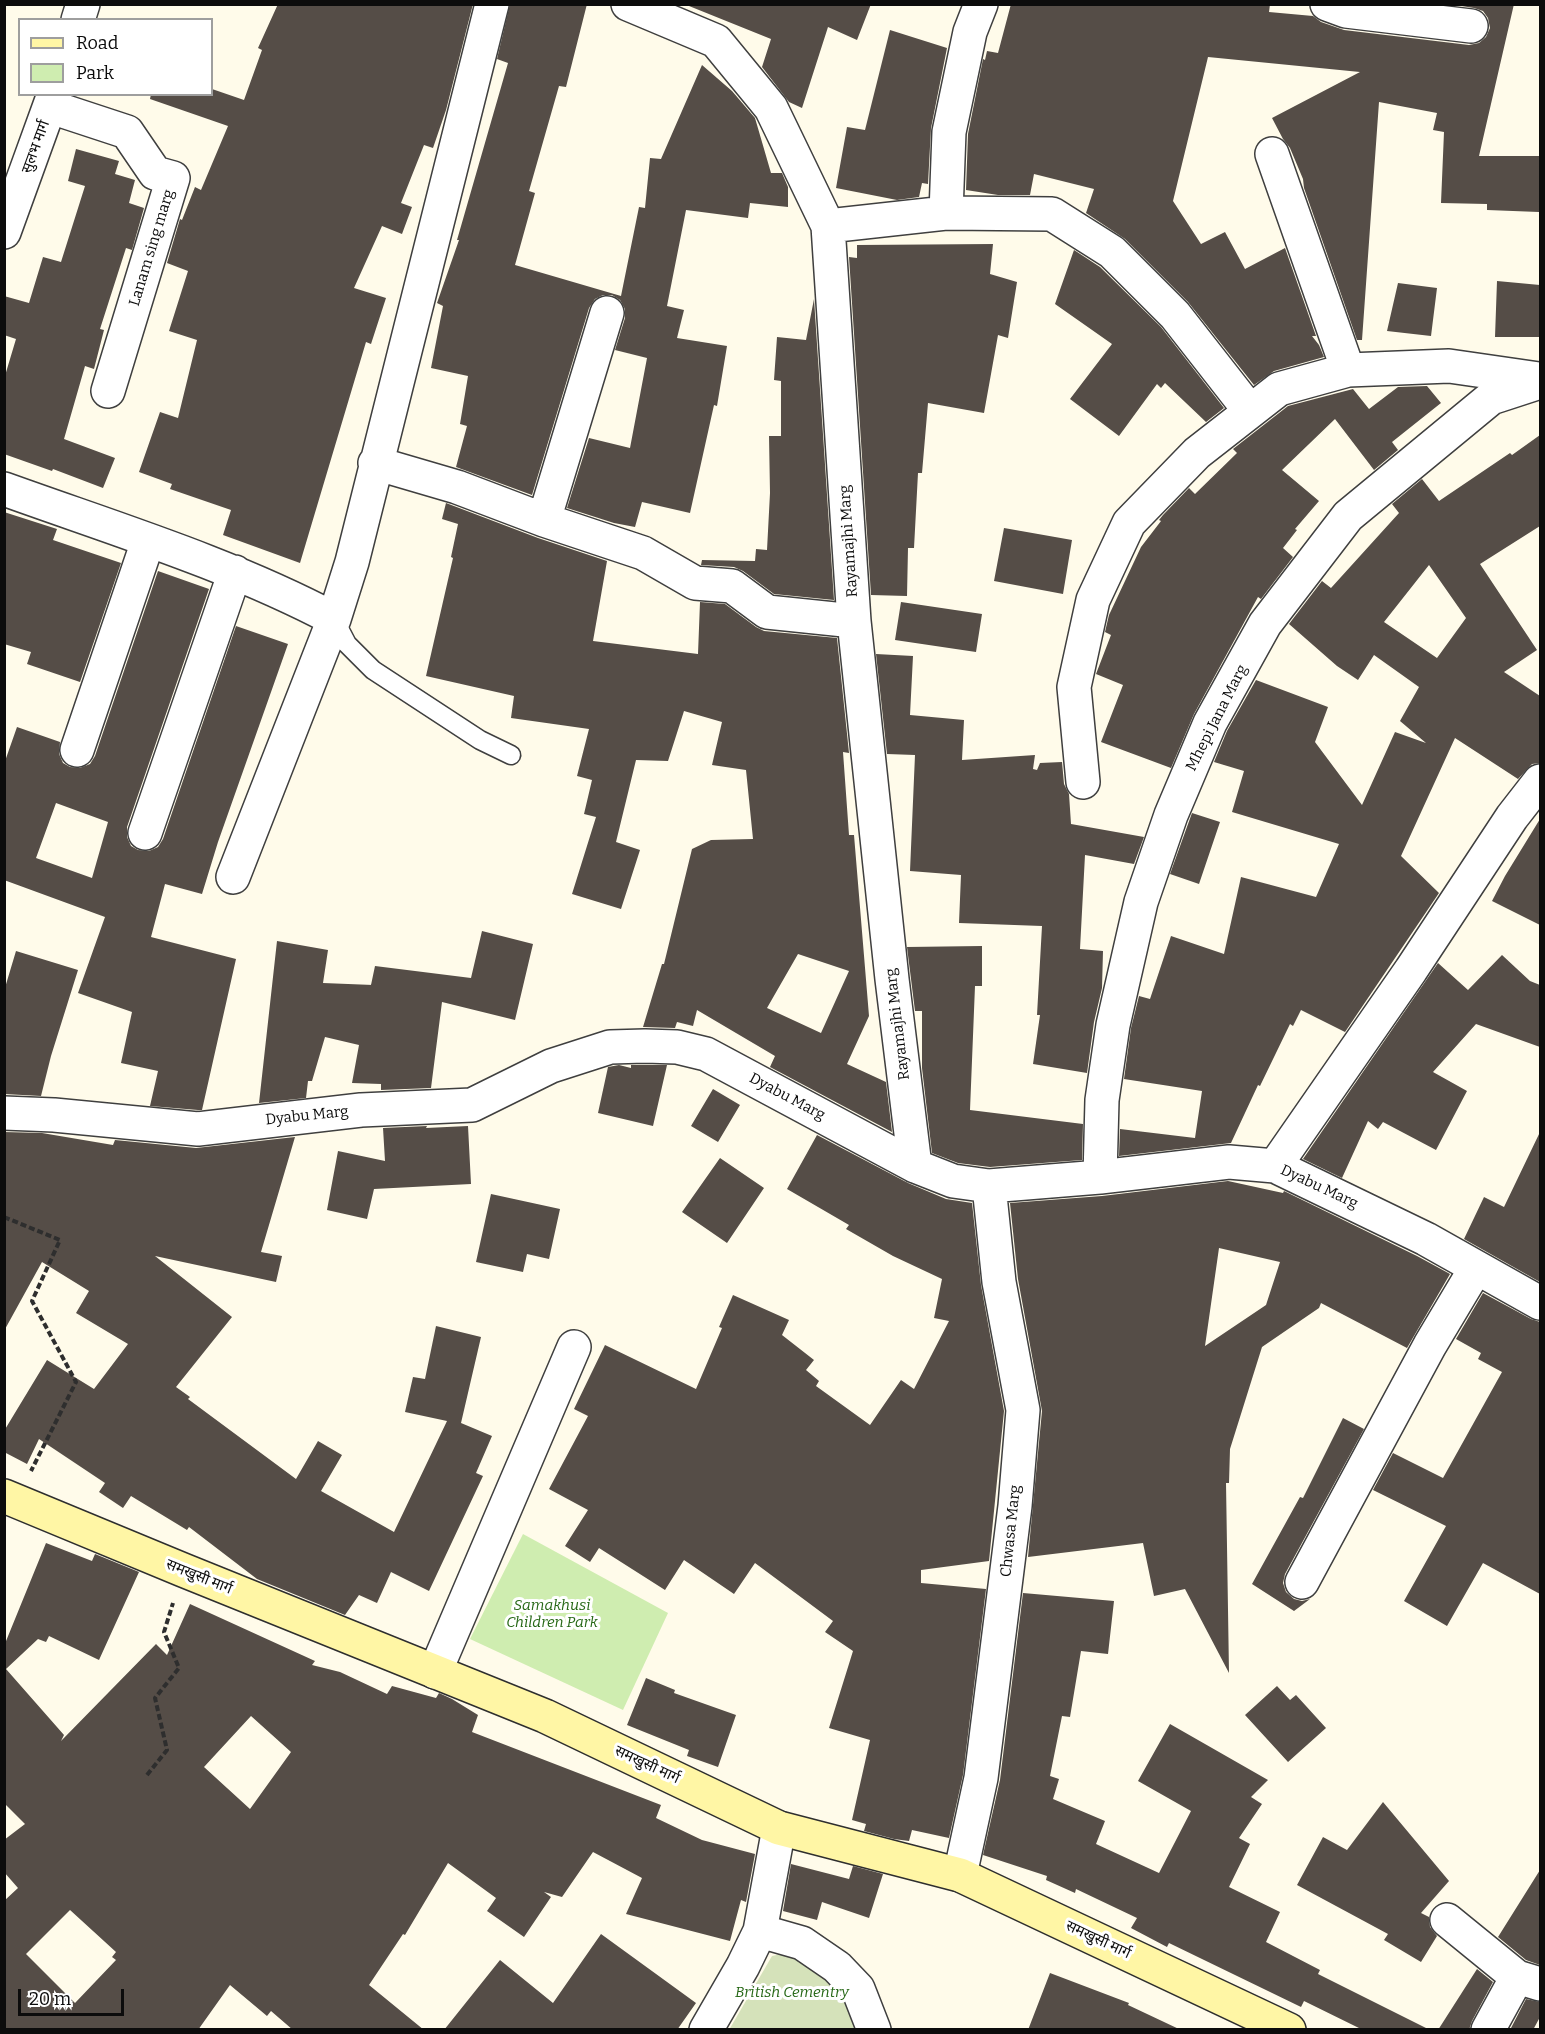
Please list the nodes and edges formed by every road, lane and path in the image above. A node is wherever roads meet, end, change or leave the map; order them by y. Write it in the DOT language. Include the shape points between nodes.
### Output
graph roads {
  1 [pos="492,4"];
  2 [pos="628,4"];
  3 [pos="981,4"];
  4 [pos="1328,4"];
  5 [pos="1471,26"];
  6 [pos="53,101"];
  7 [pos="1272,154"];
  8 [pos="946,213"];
  9 [pos="828,225"];
  10 [pos="4,232"];
  11 [pos="607,313"];
  12 [pos="1348,370"];
  13 [pos="1540,380"];
  14 [pos="108,391"];
  15 [pos="1250,411"];
  16 [pos="375,463"];
  17 [pos="4,489"];
  18 [pos="544,520"];
  19 [pos="148,541"];
  20 [pos="235,572"];
  21 [pos="334,619"];
  22 [pos="854,621"];
  23 [pos="77,750"];
  24 [pos="511,755"];
  25 [pos="1540,781"];
  26 [pos="1083,782"];
  27 [pos="145,833"];
  28 [pos="233,877"];
  29 [pos="4,1113"];
  30 [pos="915,1166"];
  31 [pos="1275,1166"];
  32 [pos="1100,1178"];
  33 [pos="989,1186"];
  34 [pos="4,1217"];
  35 [pos="1476,1268"];
  36 [pos="1540,1303"];
  37 [pos="574,1347"];
  38 [pos="10,1498"];
  39 [pos="183,1570"];
  40 [pos="1302,1582"];
  41 [pos="435,1672"];
  42 [pos="147,1775"];
  43 [pos="779,1828"];
  44 [pos="960,1875"];
  45 [pos="1447,1920"];
  46 [pos="760,1931"];
  47 [pos="1529,1980"];
  48 [pos="706,2030"];
  49 [pos="874,2030"];
  50 [pos="1289,2030"];
  51 [pos="1488,2030"];
  1 -- 16 [label="street"];
  2 -- 9 [label="street, Rayamajhi Marg" via="716,41 771,108"];
  3 -- 8 [label="street" via="970,32 949,132"];
  4 -- 5 [label="street" via="1346,10"];
  6 -- 10 [label="street, सुलभ मार्ग"];
  6 -- 14 [label="street, Lanam sing marg" via="127,132 155,173 173,178"];
  7 -- 12 [label="street"];
  8 -- 9 [label="street"];
  8 -- 15 [label="street" via="1052,214 1102,245 1175,315"];
  9 -- 22 [label="street, Rayamajhi Marg"];
  11 -- 18 [label="street"];
  12 -- 13 [label="street" via="1449,366"];
  12 -- 15 [label="street" via="1279,389"];
  13 -- 32 [label="street, Mhepi Jana Marg" via="1491,398 1348,516 1265,624 1210,723 1171,815 1142,902 1113,1024 1102,1101"];
  15 -- 26 [label="street" via="1197,453 1129,523 1093,600 1074,687"];
  16 -- 18 [label="street" via="457,487"];
  16 -- 21 [label="street"];
  17 -- 19 [label="street"];
  18 -- 22 [label="street" via="643,553 695,583 732,586 767,612"];
  19 -- 20 [label="street"];
  19 -- 23 [label="street"];
  20 -- 21 [label="street"];
  20 -- 27 [label="street"];
  21 -- 24 [label="lane" via="347,644 373,670 480,740"];
  21 -- 28 [label="street"];
  22 -- 30 [label="street, Rayamajhi Marg"];
  25 -- 31 [label="street"];
  29 -- 30 [label="street, Dyabu Marg" via="198,1129 361,1110 472,1105 551,1066 610,1047 666,1047 706,1054"];
  30 -- 33 [label="street, Dyabu Marg" via="953,1180"];
  31 -- 32 [label="street, Dyabu Marg" via="1229,1162"];
  31 -- 35 [label="street, Dyabu Marg" via="1426,1239"];
  32 -- 33 [label="street, Dyabu Marg"];
  33 -- 44 [label="street, Chwasa Marg" via="999,1282 1023,1410 981,1778"];
  34 -- 38 [label="path" via="60,1240 32,1301 76,1382"];
  35 -- 36 [label="street, Dyabu Marg"];
  35 -- 40 [label="street"];
  37 -- 41 [label="street"];
  38 -- 39 [label="main road, समखुसी मार्ग"];
  39 -- 41 [label="main road, समखुसी मार्ग"];
  39 -- 42 [label="path" via="164,1632 179,1668 155,1698 168,1750"];
  41 -- 43 [label="main road, समखुसी मार्ग" via="545,1716"];
  43 -- 44 [label="main road, समखुसी मार्ग"];
  43 -- 46 [label="street"];
  44 -- 50 [label="main road, समखुसी मार्ग"];
  45 -- 47 [label="street"];
  46 -- 48 [label="street"];
  46 -- 49 [label="street" via="802,1943 837,1967 858,1989"];
  47 -- 51 [label="street"];
}
